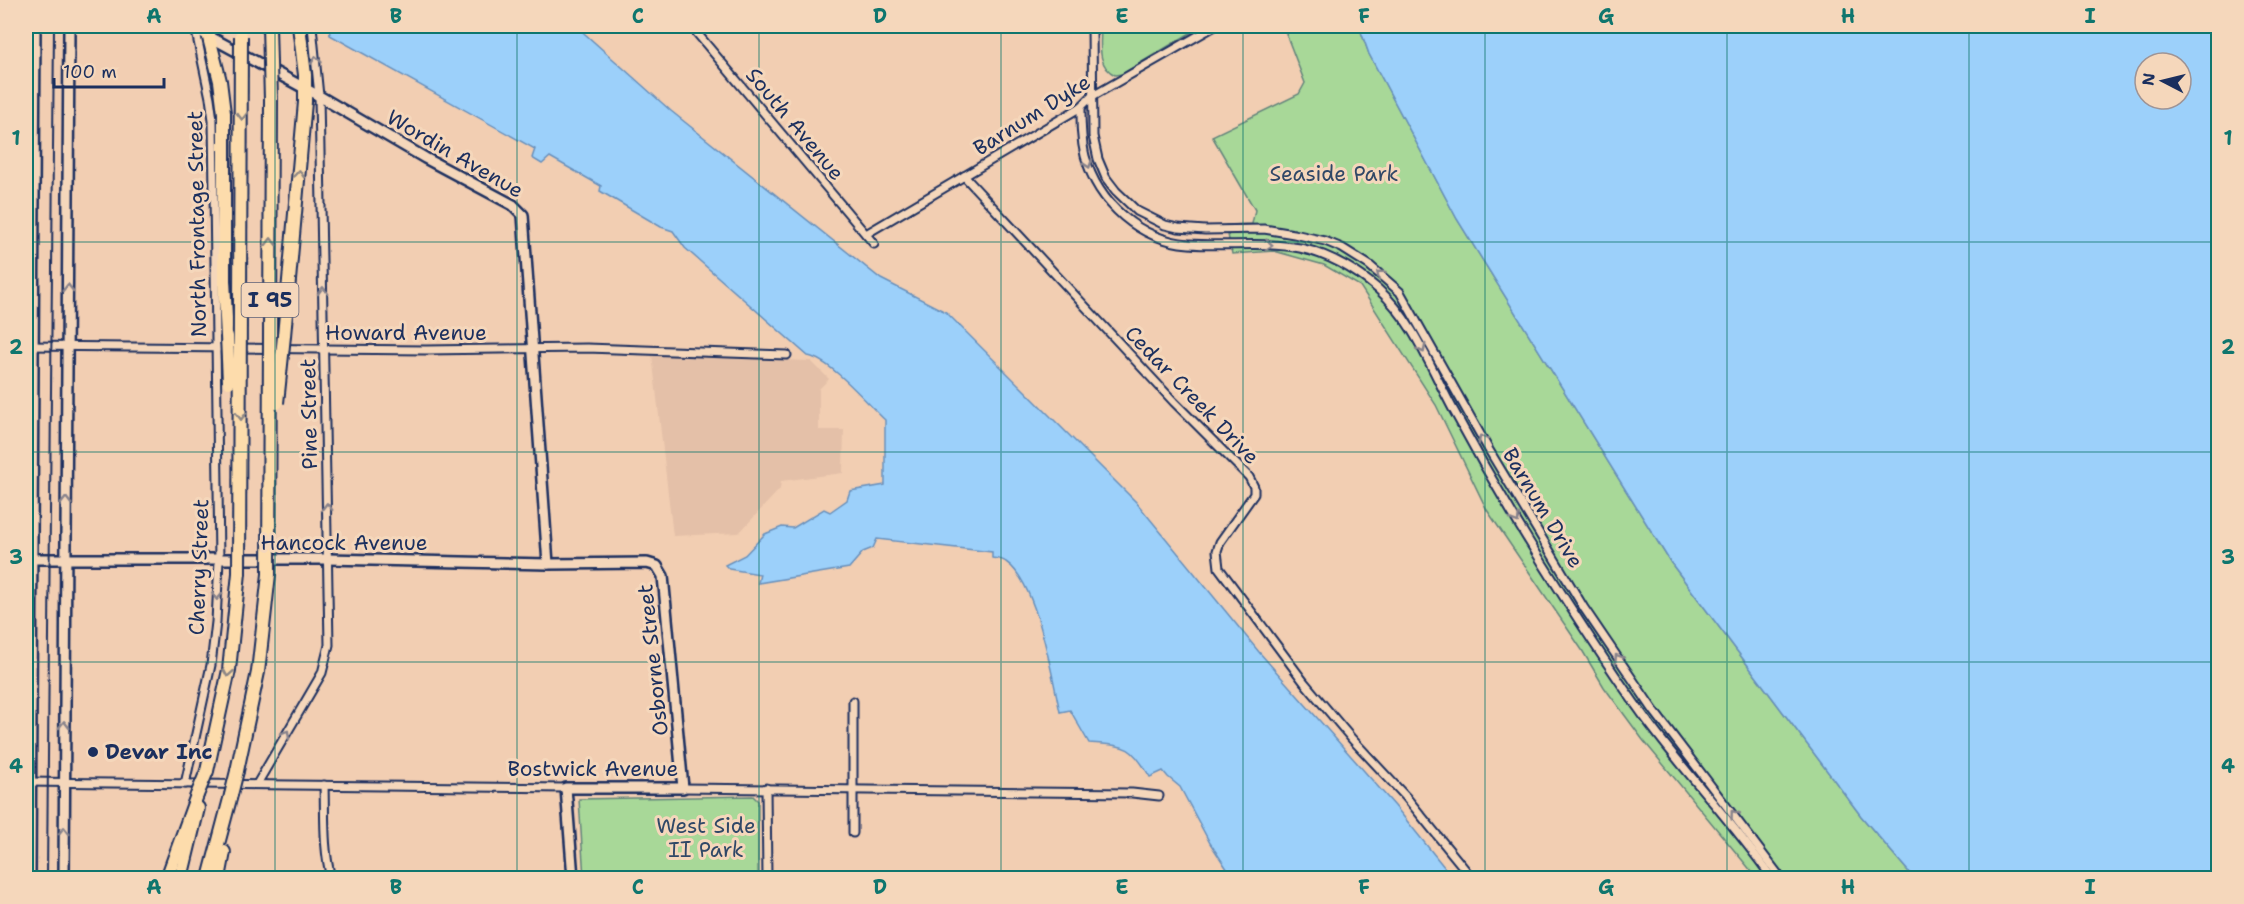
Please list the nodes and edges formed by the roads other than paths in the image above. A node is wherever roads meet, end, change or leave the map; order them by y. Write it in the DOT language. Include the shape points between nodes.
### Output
graph roads {
  1 [pos="35,26"];
  2 [pos="69,26"];
  3 [pos="240,26"];
  4 [pos="270,26"];
  5 [pos="299,26"];
  6 [pos="312,26"];
  7 [pos="691,26"];
  8 [pos="1092,26"];
  9 [pos="1215,26"];
  10 [pos="199,28"];
  11 [pos="30,46"];
  12 [pos="305,88"];
  13 [pos="319,96"];
  14 [pos="1091,97"];
  15 [pos="1081,107"];
  16 [pos="30,134"];
  17 [pos="964,176"];
  18 [pos="1205,230"];
  19 [pos="1235,230"];
  20 [pos="866,234"];
  21 [pos="30,239"];
  22 [pos="874,244"];
  23 [pos="1205,244"];
  24 [pos="1235,244"];
  25 [pos="29,346"];
  26 [pos="67,347"];
  27 [pos="216,348"];
  28 [pos="324,349"];
  29 [pos="533,350"];
  30 [pos="787,355"];
  31 [pos="241,394"];
  32 [pos="270,452"];
  33 [pos="31,558"];
  34 [pos="65,559"];
  35 [pos="219,560"];
  36 [pos="327,560"];
  37 [pos="548,564"];
  38 [pos="657,566"];
  39 [pos="854,701"];
  40 [pos="28,782"];
  41 [pos="64,783"];
  42 [pos="185,784"];
  43 [pos="257,784"];
  44 [pos="324,785"];
  45 [pos="566,788"];
  46 [pos="683,788"];
  47 [pos="766,788"];
  48 [pos="853,788"];
  49 [pos="199,795"];
  50 [pos="231,795"];
  51 [pos="1159,796"];
  52 [pos="853,833"];
  53 [pos="30,879"];
  54 [pos="64,879"];
  55 [pos="167,879"];
  56 [pos="181,879"];
  57 [pos="209,879"];
  58 [pos="219,879"];
  59 [pos="331,879"];
  60 [pos="573,879"];
  61 [pos="767,879"];
  62 [pos="1472,879"];
  63 [pos="1772,879"];
  64 [pos="1781,879"];
  1 -- 11 [label="street"];
  26 -- 2 [label="street, one-way"];
  3 -- 31 [label="highway, I 95, one-way, bridge"];
  32 -- 4 [label="highway, I 95, one-way, bridge"];
  5 -- 12 [label="highway"];
  13 -- 6 [label="street, Pine Street, one-way"];
  7 -- 20 [label="street, South Avenue"];
  8 -- 14 [label="street, Barnum Drive"];
  9 -- 14 [label="street, Barnum Dyke"];
  10 -- 12 [label="street, Wordin Avenue"];
  10 -- 27 [label="street, North Frontage Street" via="213,120"];
  10 -- 31 [label="highway, bridge" via="220,81 224,113 227,336 230,382"];
  11 -- 16 [label="street"];
  12 -- 13 [label="street, Wordin Avenue"];
  32 -- 12 [label="highway, one-way, bridge"];
  28 -- 13 [label="street, Pine Street, one-way"];
  13 -- 29 [label="street, Wordin Avenue" via="523,215"];
  14 -- 15 [label="street, Barnum Dyke"];
  14 -- 18 [label="street, Barnum Drive" via="1098,159 1116,191 1137,211 1165,225"];
  15 -- 17 [label="street, Barnum Dyke"];
  15 -- 23 [label="street, Barnum Drive, one-way" via="1081,134 1088,164 1097,186 1113,206 1150,234 1171,242"];
  16 -- 21 [label="street"];
  17 -- 20 [label="street, Barnum Dyke"];
  17 -- 62 [label="street, Cedar Creek Drive" via="1248,477 1254,494 1220,542 1219,568 1304,682"];
  18 -- 19 [label="street, Barnum Drive"];
  18 -- 23 [label="street"];
  19 -- 24 [label="street"];
  64 -- 19 [label="street, Barnum Drive, one-way" via="1654,711 1584,608 1400,292 1369,265 1325,241 1264,229"];
  20 -- 22 [label="street, South Avenue"];
  21 -- 25 [label="street"];
  23 -- 24 [label="street, Barnum Drive"];
  24 -- 63 [label="street, Barnum Drive, one-way" via="1312,251 1360,274 1397,308 1477,452 1567,601 1648,722"];
  25 -- 26 [label="street, Howard Avenue"];
  25 -- 33 [label="street"];
  26 -- 27 [label="street, Howard Avenue"];
  34 -- 26 [label="street, one-way"];
  27 -- 28 [label="street, Howard Avenue"];
  27 -- 35 [label="street, Cherry Street"];
  28 -- 29 [label="street, Howard Avenue"];
  36 -- 28 [label="street, Pine Street, one-way"];
  29 -- 30 [label="street, Howard Avenue" via="627,348"];
  29 -- 37 [label="street, Wordin Avenue"];
  31 -- 49 [label="highway, I 95, one-way, bridge" via="239,573 229,670"];
  32 -- 50 [label="highway, I 95, bridge" via="269,574 258,672"];
  33 -- 34 [label="street, Hancock Avenue"];
  33 -- 40 [label="street"];
  34 -- 35 [label="street, Hancock Avenue"];
  41 -- 34 [label="street, one-way"];
  35 -- 36 [label="street, Hancock Avenue"];
  35 -- 42 [label="street, Cherry Street, one-way" via="211,666"];
  36 -- 37 [label="street, Hancock Avenue"];
  43 -- 36 [label="street, Pine Street, one-way" via="322,673 329,645"];
  37 -- 38 [label="street, Hancock Avenue"];
  38 -- 46 [label="street, Osborne Street" via="663,576"];
  39 -- 48 [label="street"];
  40 -- 41 [label="street, Bostwick Avenue"];
  40 -- 53 [label="street"];
  41 -- 42 [label="street, Bostwick Avenue"];
  54 -- 41 [label="street, one-way"];
  42 -- 43 [label="street, Bostwick Avenue"];
  43 -- 44 [label="street, Bostwick Avenue"];
  44 -- 45 [label="street, Bostwick Avenue"];
  44 -- 59 [label="street" via="326,860"];
  45 -- 46 [label="street, Bostwick Avenue"];
  45 -- 60 [label="street"];
  46 -- 47 [label="street, Bostwick Avenue"];
  47 -- 48 [label="street, Bostwick Avenue"];
  47 -- 61 [label="street"];
  48 -- 51 [label="street, Bostwick Avenue"];
  48 -- 52 [label="street"];
  49 -- 55 [label="highway"];
  49 -- 56 [label="highway"];
  50 -- 57 [label="highway, I 95"];
  50 -- 58 [label="highway"];
}
